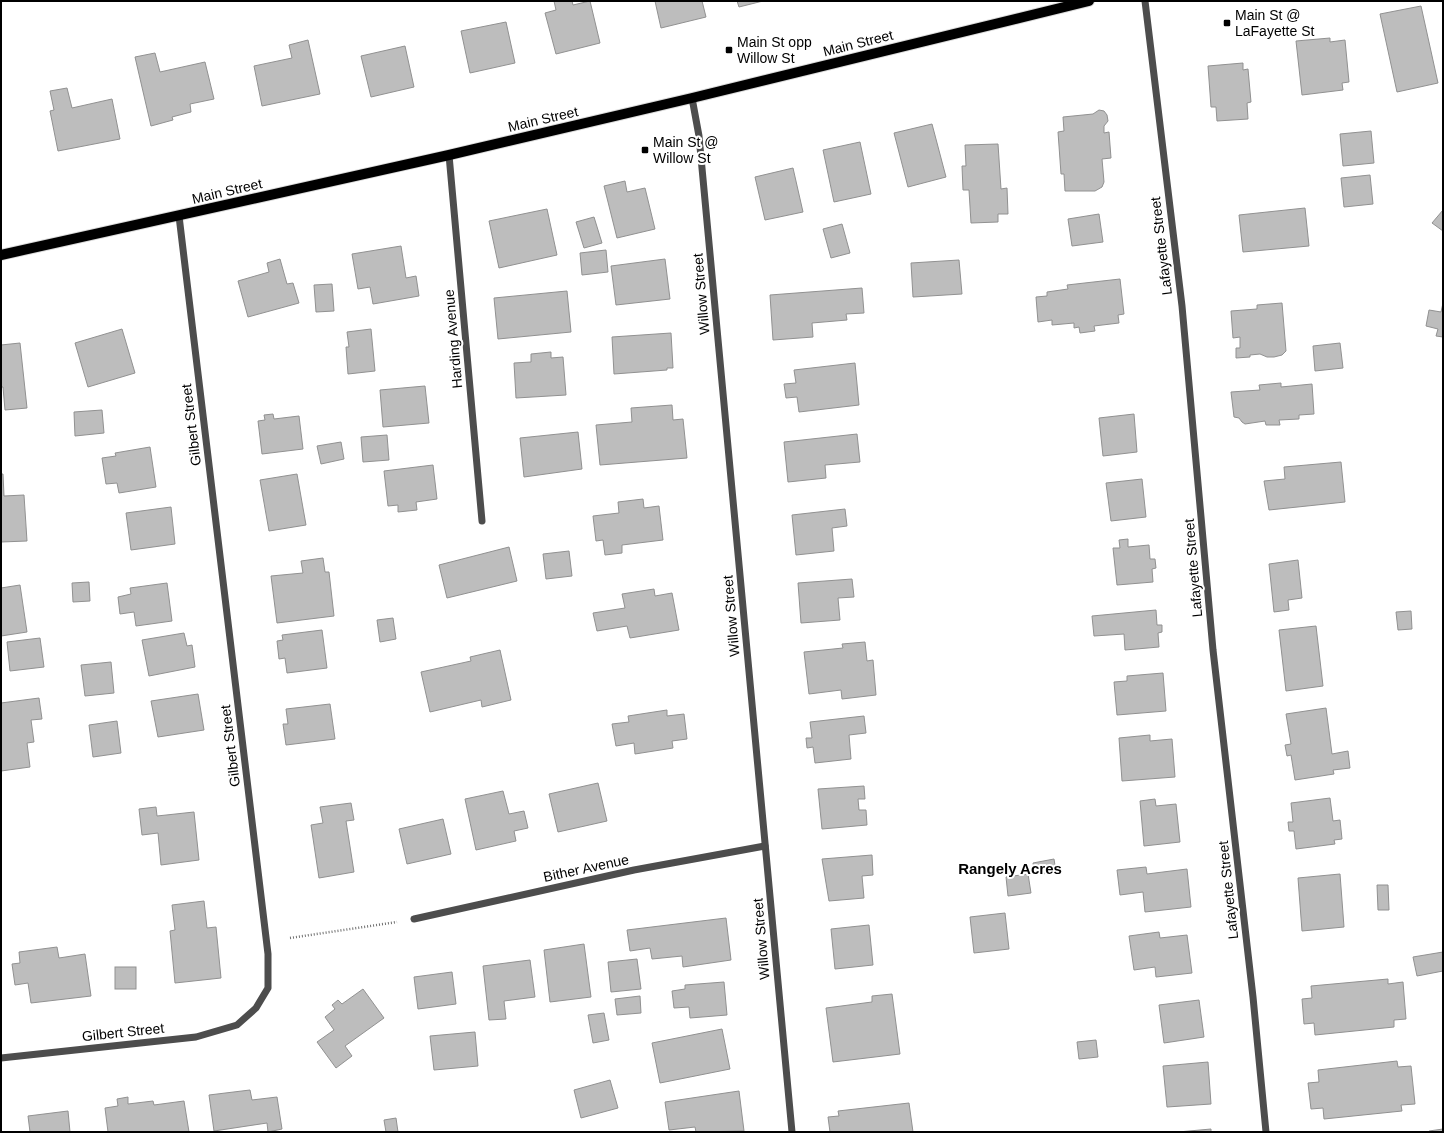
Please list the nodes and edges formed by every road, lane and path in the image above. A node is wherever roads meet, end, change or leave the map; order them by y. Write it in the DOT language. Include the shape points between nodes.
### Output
graph roads {
  1 [pos="1089,1"];
  2 [pos="1145,1"];
  3 [pos="692,98"];
  4 [pos="449,155"];
  5 [pos="180,216"];
  6 [pos="1,256"];
  7 [pos="482,521"];
  8 [pos="766,846"];
  9 [pos="414,919"];
  10 [pos="290,938"];
  11 [pos="1,1058"];
  12 [pos="792,1132"];
  13 [pos="1266,1132"];
  1 -- 3 [label="main road, Main Street"];
  2 -- 13 [label="street, Lafayette Street" via="1182,306 1213,650"];
  3 -- 4 [label="main road, Main Street"];
  3 -- 8 [label="street, Willow Street" via="699,142"];
  4 -- 5 [label="main road, Main Street"];
  4 -- 7 [label="street, Harding Avenue"];
  5 -- 6 [label="main road, Main Street"];
  5 -- 11 [label="street, Gilbert Street" via="268,954 268,988 256,1008 237,1025 196,1037"];
  8 -- 9 [label="street, Bither Avenue" via="634,870"];
  8 -- 12 [label="street, Willow Street"];
  9 -- 10 [label="path"];
}
